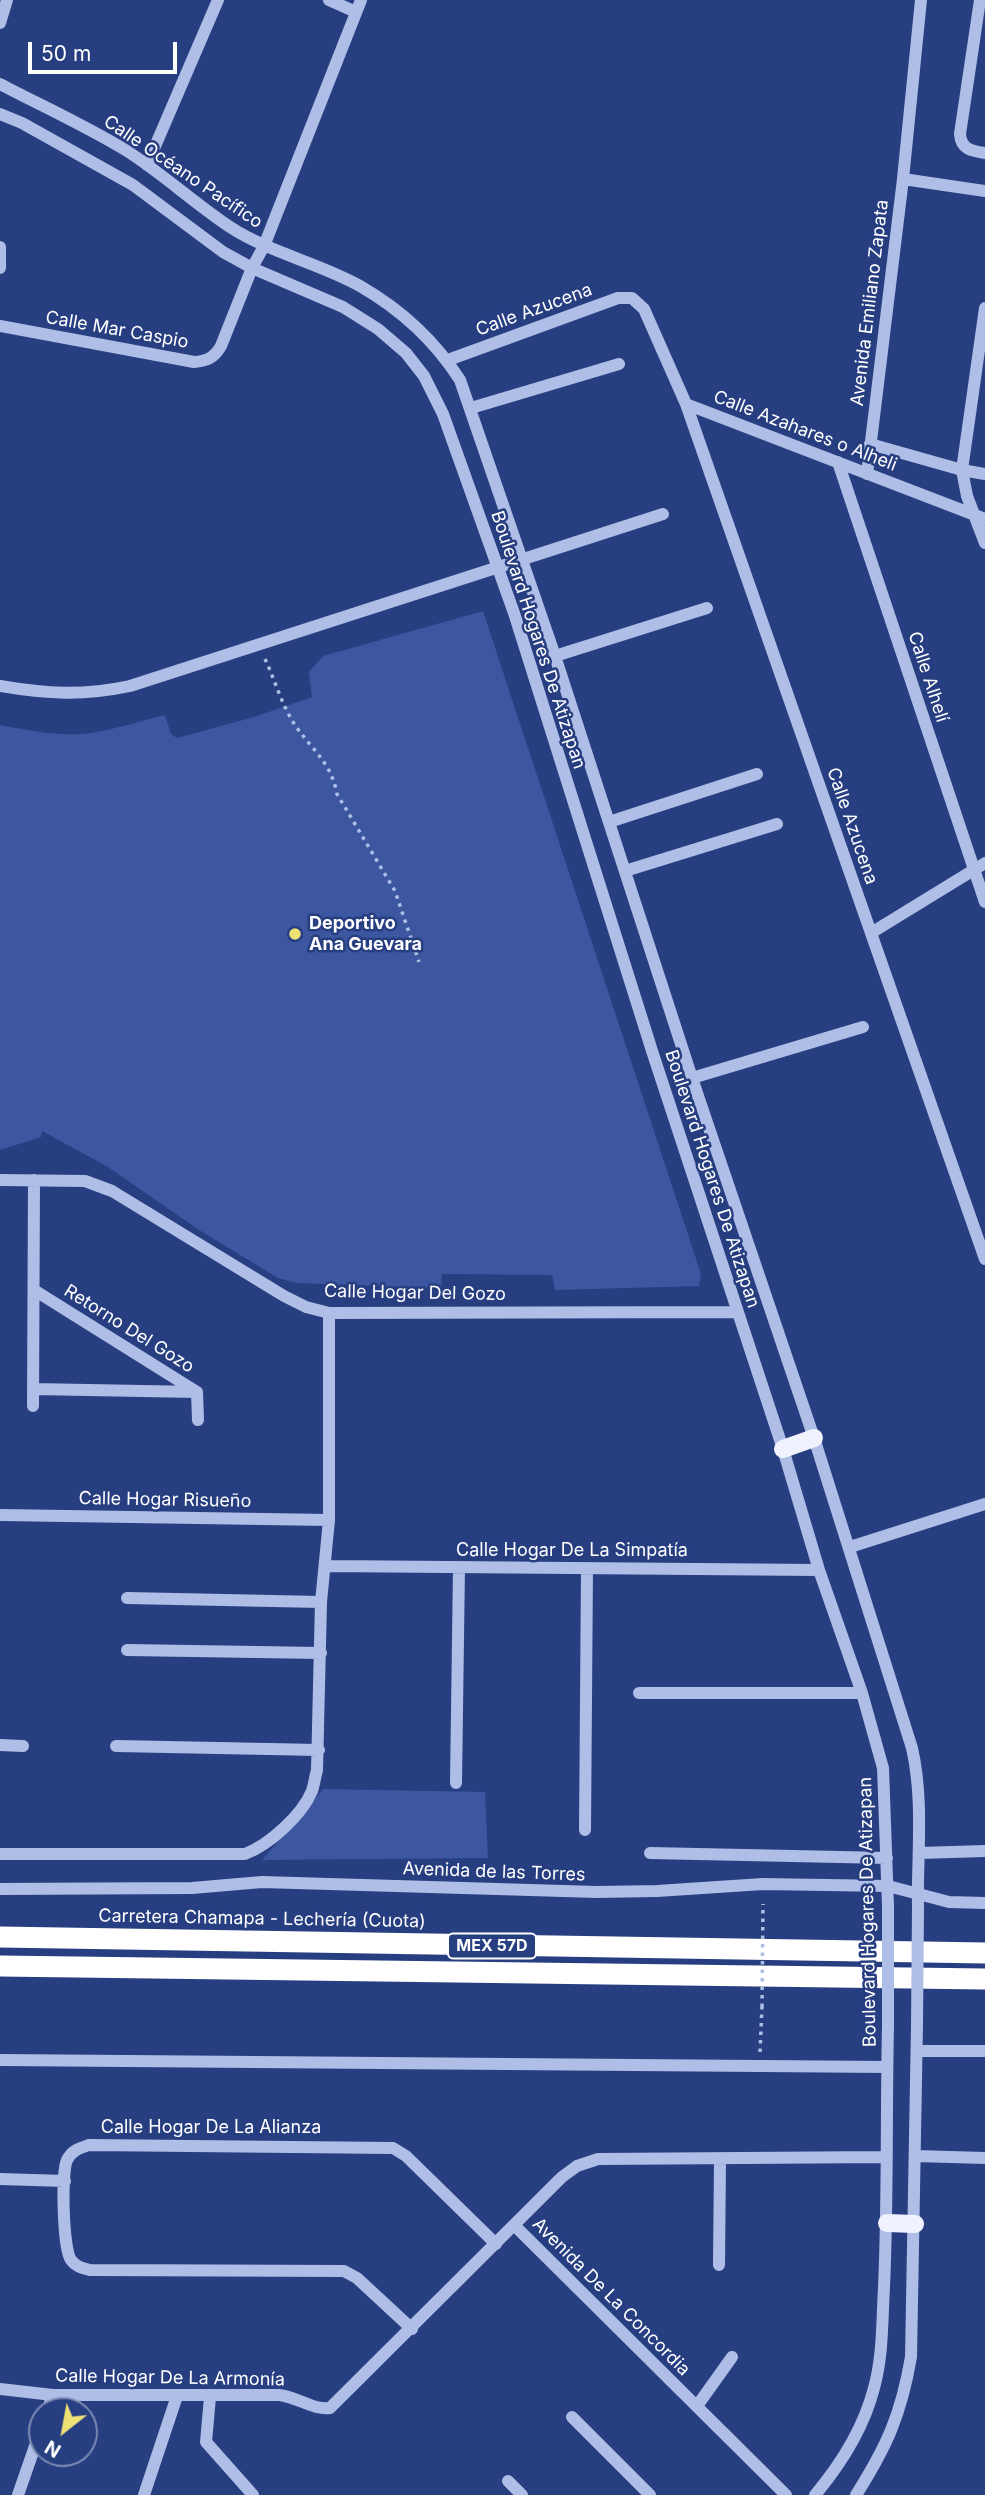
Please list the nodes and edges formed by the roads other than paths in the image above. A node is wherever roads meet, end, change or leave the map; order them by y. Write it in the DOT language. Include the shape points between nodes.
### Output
graph roads {
  1 [pos="7,0"];
  2 [pos="329,0"];
  3 [pos="920,0"];
  4 [pos="980,0"];
  5 [pos="215,1"];
  6 [pos="359,6"];
  7 [pos="0,23"];
  8 [pos="0,84"];
  9 [pos="0,114"];
  10 [pos="985,153"];
  11 [pos="147,165"];
  12 [pos="903,179"];
  13 [pos="985,191"];
  14 [pos="264,246"];
  15 [pos="0,247"];
  16 [pos="0,268"];
  17 [pos="252,268"];
  18 [pos="632,298"];
  19 [pos="985,308"];
  20 [pos="0,327"];
  21 [pos="448,360"];
  22 [pos="620,364"];
  23 [pos="686,404"];
  24 [pos="471,408"];
  25 [pos="870,443"];
  26 [pos="838,463"];
  27 [pos="962,470"];
  28 [pos="867,474"];
  29 [pos="985,474"];
  30 [pos="663,514"];
  31 [pos="980,517"];
  32 [pos="985,543"];
  33 [pos="523,560"];
  34 [pos="497,568"];
  35 [pos="707,608"];
  36 [pos="555,656"];
  37 [pos="0,685"];
  38 [pos="757,774"];
  39 [pos="609,822"];
  40 [pos="777,824"];
  41 [pos="979,866"];
  42 [pos="625,871"];
  43 [pos="985,901"];
  44 [pos="872,933"];
  45 [pos="863,1027"];
  46 [pos="692,1078"];
  47 [pos="0,1180"];
  48 [pos="34,1180"];
  49 [pos="985,1259"];
  50 [pos="34,1290"];
  51 [pos="737,1312"];
  52 [pos="329,1313"];
  53 [pos="33,1389"];
  54 [pos="197,1392"];
  55 [pos="33,1406"];
  56 [pos="198,1420"];
  57 [pos="814,1438"];
  58 [pos="783,1450"];
  59 [pos="985,1504"];
  60 [pos="0,1515"];
  61 [pos="329,1520"];
  62 [pos="850,1547"];
  63 [pos="325,1566"];
  64 [pos="459,1567"];
  65 [pos="587,1568"];
  66 [pos="819,1570"];
  67 [pos="127,1598"];
  68 [pos="321,1602"];
  69 [pos="127,1650"];
  70 [pos="321,1653"];
  71 [pos="639,1693"];
  72 [pos="862,1693"];
  73 [pos="0,1745"];
  74 [pos="23,1746"];
  75 [pos="116,1746"];
  76 [pos="318,1750"];
  77 [pos="456,1783"];
  78 [pos="585,1830"];
  79 [pos="985,1851"];
  80 [pos="650,1853"];
  81 [pos="919,1853"];
  82 [pos="0,1854"];
  83 [pos="887,1858"];
  84 [pos="888,1886"];
  85 [pos="0,1889"];
  86 [pos="918,1902"];
  87 [pos="985,1903"];
  88 [pos="0,1937"];
  89 [pos="985,1953"];
  90 [pos="0,1966"];
  91 [pos="985,1979"];
  92 [pos="985,2050"];
  93 [pos="917,2051"];
  94 [pos="0,2060"];
  95 [pos="887,2067"];
  96 [pos="916,2156"];
  97 [pos="886,2157"];
  98 [pos="985,2158"];
  99 [pos="720,2160"];
  100 [pos="0,2179"];
  101 [pos="65,2181"];
  102 [pos="887,2223"];
  103 [pos="915,2224"];
  104 [pos="514,2225"];
  105 [pos="495,2244"];
  106 [pos="719,2265"];
  107 [pos="412,2329"];
  108 [pos="732,2357"];
  109 [pos="0,2389"];
  110 [pos="53,2395"];
  111 [pos="177,2396"];
  112 [pos="209,2397"];
  113 [pos="696,2406"];
  114 [pos="572,2417"];
  115 [pos="28,2466"];
  116 [pos="508,2481"];
  117 [pos="18,2495"];
  118 [pos="145,2495"];
  119 [pos="253,2495"];
  120 [pos="522,2495"];
  121 [pos="650,2495"];
  122 [pos="786,2495"];
  123 [pos="815,2495"];
  124 [pos="856,2495"];
  1 -- 7 [label="street"];
  2 -- 6 [label="street"];
  3 -- 12 [label="street, Avenida Emiliano Zapata"];
  4 -- 10 [label="street" via="960,141"];
  5 -- 11 [label="street"];
  6 -- 14 [label="street"];
  8 -- 11 [label="street, Calle Océano Pacífico"];
  9 -- 17 [label="street, Boulevard Hogares De Atizapan" via="133,185"];
  11 -- 14 [label="street, Calle Océano Pacífico" via="231,228"];
  12 -- 13 [label="street, Avenida Emiliano Zapata"];
  12 -- 25 [label="street, Avenida Emiliano Zapata"];
  14 -- 17 [label="street"];
  14 -- 21 [label="street, Calle Océano Pacífico" via="359,286 420,331"];
  15 -- 16 [label="street"];
  17 -- 20 [label="street, Calle Mar Caspio" via="221,346 205,361"];
  17 -- 34 [label="street, Boulevard Hogares De Atizapan" via="343,307 406,353 443,414"];
  18 -- 21 [label="street, Calle Azucena" via="618,298"];
  18 -- 23 [label="street, Calle Azahares o Alheli" via="644,309"];
  19 -- 27 [label="street"];
  21 -- 24 [label="street, Boulevard Hogares De Atizapan"];
  22 -- 24 [label="street"];
  23 -- 26 [label="street, Calle Azahares o Alheli"];
  23 -- 44 [label="street, Calle Azucena"];
  24 -- 33 [label="street, Boulevard Hogares De Atizapan"];
  25 -- 27 [label="street"];
  25 -- 28 [label="street, Avenida Emiliano Zapata"];
  26 -- 28 [label="street, Calle Azahares o Alheli"];
  26 -- 41 [label="street, Calle Alhelí"];
  27 -- 29 [label="street"];
  27 -- 31 [label="street" via="967,496"];
  28 -- 31 [label="street, Calle Azahares o Alheli"];
  30 -- 33 [label="street"];
  31 -- 32 [label="street"];
  33 -- 34 [label="street"];
  33 -- 36 [label="street, Boulevard Hogares De Atizapan"];
  34 -- 37 [label="street" via="130,686 51,694"];
  34 -- 51 [label="street, Boulevard Hogares De Atizapan"];
  35 -- 36 [label="street"];
  36 -- 39 [label="street, Boulevard Hogares De Atizapan"];
  38 -- 39 [label="street"];
  39 -- 42 [label="street, Boulevard Hogares De Atizapan"];
  40 -- 42 [label="street"];
  41 -- 43 [label="street, Calle Alhelí"];
  41 -- 44 [label="street"];
  42 -- 46 [label="street, Boulevard Hogares De Atizapan"];
  44 -- 49 [label="street, Calle Azucena"];
  45 -- 46 [label="street"];
  46 -- 57 [label="street, Boulevard Hogares De Atizapan"];
  47 -- 48 [label="street, Calle Hogar Del Gozo"];
  48 -- 50 [label="street, Retorno Del Gozo"];
  48 -- 52 [label="street, Calle Hogar Del Gozo" via="85,1181 112,1191 284,1296"];
  50 -- 53 [label="street, Retorno Del Gozo"];
  50 -- 54 [label="street, Retorno Del Gozo"];
  51 -- 52 [label="street, Calle Hogar Del Gozo"];
  51 -- 58 [label="street, Boulevard Hogares De Atizapan"];
  52 -- 61 [label="street"];
  53 -- 54 [label="street, Retorno Del Gozo"];
  53 -- 55 [label="street"];
  54 -- 56 [label="street"];
  57 -- 58 [label="main road"];
  57 -- 62 [label="street, Boulevard Hogares De Atizapan"];
  58 -- 66 [label="street, Boulevard Hogares De Atizapan"];
  59 -- 62 [label="street"];
  60 -- 61 [label="street, Calle Hogar Risueño"];
  61 -- 63 [label="street"];
  62 -- 81 [label="street, Boulevard Hogares De Atizapan" via="912,1748 918,1775"];
  63 -- 64 [label="street, Calle Hogar De La Simpatía"];
  63 -- 68 [label="street"];
  64 -- 65 [label="street, Calle Hogar De La Simpatía"];
  64 -- 77 [label="street"];
  65 -- 66 [label="street, Calle Hogar De La Simpatía"];
  65 -- 78 [label="street"];
  66 -- 72 [label="street, Boulevard Hogares De Atizapan"];
  67 -- 68 [label="street"];
  68 -- 70 [label="street"];
  69 -- 70 [label="street"];
  70 -- 76 [label="street"];
  71 -- 72 [label="street"];
  72 -- 83 [label="street, Boulevard Hogares De Atizapan" via="883,1768"];
  73 -- 74 [label="street"];
  75 -- 76 [label="street"];
  76 -- 82 [label="street" via="311,1793 297,1813 271,1841 245,1854"];
  79 -- 81 [label="street"];
  80 -- 83 [label="street"];
  81 -- 86 [label="street, Boulevard Hogares De Atizapan"];
  83 -- 84 [label="street, Boulevard Hogares De Atizapan"];
  84 -- 85 [label="street, Avenida de las Torres" via="763,1884 597,1892 262,1882 192,1888"];
  84 -- 86 [label="street, Avenida de las Torres"];
  84 -- 95 [label="street, Boulevard Hogares De Atizapan, bridge"];
  86 -- 87 [label="street, Avenida de las Torres"];
  86 -- 93 [label="street, Boulevard Hogares De Atizapan, bridge"];
  88 -- 89 [label="highway, Carretera Chamapa - Lechería (Cuota) / MEX 57D"];
  90 -- 91 [label="highway, MEX 57D"];
  92 -- 93 [label="street"];
  93 -- 96 [label="street, Boulevard Hogares De Atizapan"];
  94 -- 95 [label="street"];
  95 -- 97 [label="street, Boulevard Hogares De Atizapan"];
  96 -- 98 [label="street"];
  96 -- 103 [label="street, Boulevard Hogares De Atizapan"];
  97 -- 99 [label="street, Avenida De La Concordia"];
  97 -- 102 [label="street, Boulevard Hogares De Atizapan"];
  99 -- 104 [label="street, Avenida De La Concordia" via="598,2159 577,2166"];
  99 -- 106 [label="street"];
  100 -- 101 [label="street"];
  101 -- 105 [label="street, Calle Hogar De La Alianza" via="68,2158 77,2148 89,2145 393,2148"];
  101 -- 107 [label="street, Calle Hogar De La Alianza" via="66,2246 78,2267 344,2271"];
  102 -- 103 [label="main road"];
  102 -- 123 [label="street, Boulevard Hogares De Atizapan" via="874,2388 849,2446"];
  103 -- 124 [label="street, Boulevard Hogares De Atizapan" via="911,2357 904,2396 887,2442"];
  104 -- 105 [label="street, Calle Hogar De La Armonía"];
  104 -- 113 [label="street, Avenida De La Concordia"];
  105 -- 107 [label="street, Calle Hogar De La Armonía"];
  107 -- 112 [label="street, Calle Hogar De La Armonía" via="330,2408 289,2396"];
  108 -- 113 [label="street"];
  109 -- 110 [label="street, Calle Hogar De La Armonía"];
  110 -- 111 [label="street, Calle Hogar De La Armonía"];
  111 -- 112 [label="street, Calle Hogar De La Armonía"];
  111 -- 118 [label="street"];
  112 -- 119 [label="street" via="206,2442"];
  113 -- 122 [label="street, Avenida De La Concordia"];
  114 -- 121 [label="street"];
  115 -- 117 [label="street"];
  116 -- 120 [label="street"];
}
